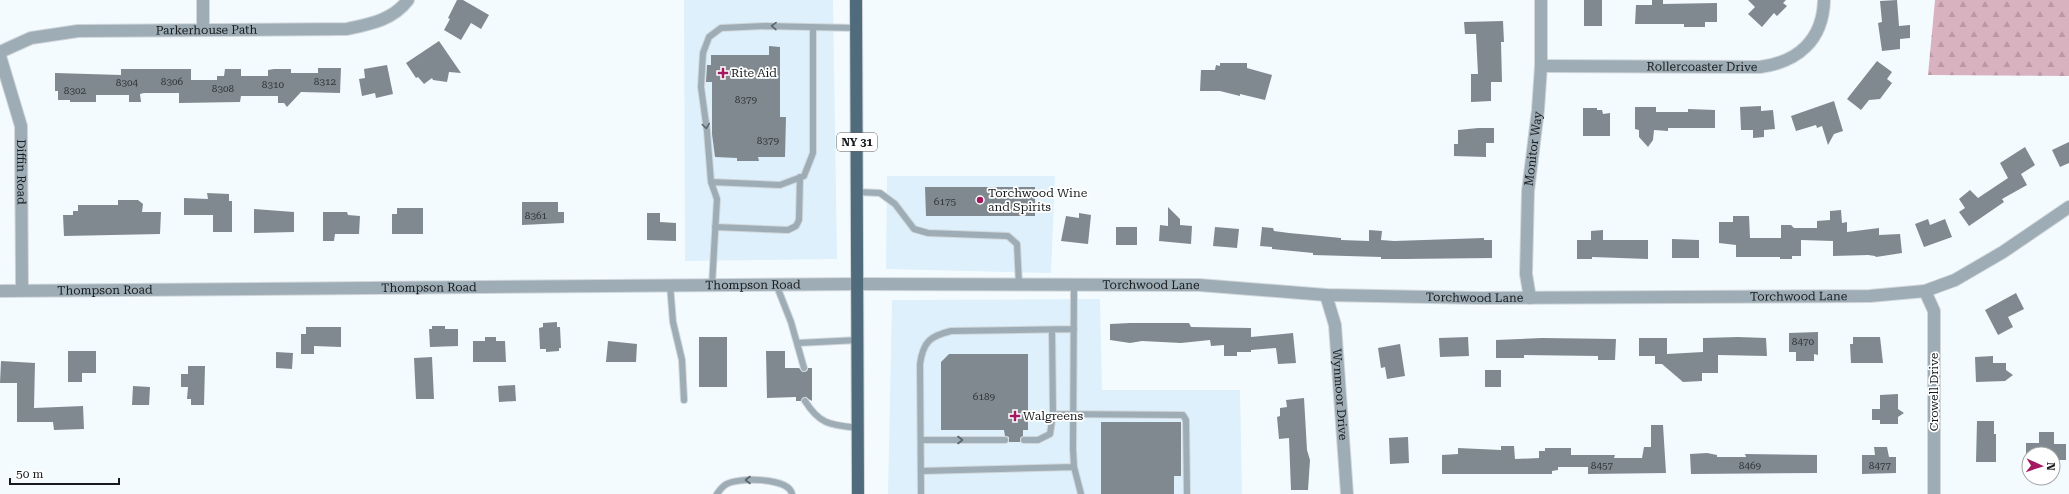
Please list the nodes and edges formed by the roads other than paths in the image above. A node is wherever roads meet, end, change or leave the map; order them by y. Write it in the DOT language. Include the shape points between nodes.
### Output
graph roads {
  1 [pos="203,0"];
  2 [pos="408,0"];
  3 [pos="856,0"];
  4 [pos="1541,0"];
  5 [pos="1824,0"];
  6 [pos="813,27"];
  7 [pos="856,28"];
  8 [pos="203,29"];
  9 [pos="0,52"];
  10 [pos="0,56"];
  11 [pos="1541,66"];
  12 [pos="800,177"];
  13 [pos="710,182"];
  14 [pos="857,192"];
  15 [pos="2069,207"];
  16 [pos="715,228"];
  17 [pos="712,284"];
  18 [pos="776,284"];
  19 [pos="858,284"];
  20 [pos="670,285"];
  21 [pos="1019,285"];
  22 [pos="1074,285"];
  23 [pos="22,290"];
  24 [pos="0,291"];
  25 [pos="1925,291"];
  26 [pos="1326,295"];
  27 [pos="1530,298"];
  28 [pos="1074,329"];
  29 [pos="1052,330"];
  30 [pos="858,340"];
  31 [pos="798,343"];
  32 [pos="804,368"];
  33 [pos="684,400"];
  34 [pos="805,402"];
  35 [pos="1053,414"];
  36 [pos="1073,414"];
  37 [pos="858,428"];
  38 [pos="921,440"];
  39 [pos="1005,440"];
  40 [pos="1024,440"];
  41 [pos="1074,467"];
  42 [pos="921,471"];
  43 [pos="717,494"];
  44 [pos="792,494"];
  45 [pos="858,494"];
  46 [pos="921,494"];
  47 [pos="1081,494"];
  48 [pos="1187,494"];
  49 [pos="1347,494"];
  50 [pos="1934,494"];
  1 -- 8 [label="street"];
  2 -- 8 [label="street, Parkerhouse Path" via="392,15 379,22 347,29"];
  3 -- 7 [label="main road, NY 31"];
  4 -- 11 [label="street, Monitor Way"];
  5 -- 11 [label="street, Rollercoaster Drive" via="1824,12 1812,41 1790,58 1773,65"];
  6 -- 7 [label="lane"];
  6 -- 12 [label="lane" via="813,153 804,176"];
  6 -- 13 [label="lane, one-way" via="721,28 709,37 703,53 700,87 707,131"];
  7 -- 14 [label="main road, NY 31"];
  8 -- 9 [label="street, Parkerhouse Path" via="78,31 31,38"];
  10 -- 23 [label="street, Diffin Road" via="21,126"];
  11 -- 27 [label="street, Monitor Way" via="1528,190 1526,274"];
  12 -- 13 [label="lane" via="780,185"];
  12 -- 16 [label="lane" via="799,220 796,226 788,230"];
  13 -- 16 [label="lane" via="717,199"];
  14 -- 19 [label="main road, NY 31"];
  14 -- 21 [label="lane" via="880,193 895,204 914,229 928,233 1008,236 1017,244"];
  15 -- 25 [label="street, Torchwood Lane" via="1961,277"];
  16 -- 17 [label="lane"];
  17 -- 18 [label="street, Thompson Road"];
  17 -- 20 [label="street, Thompson Road"];
  18 -- 19 [label="street, Thompson Road"];
  18 -- 31 [label="lane"];
  19 -- 21 [label="street, Torchwood Lane"];
  19 -- 30 [label="main road, NY 31"];
  20 -- 23 [label="street, Thompson Road"];
  20 -- 33 [label="lane" via="673,322 682,360"];
  21 -- 22 [label="street, Torchwood Lane"];
  22 -- 26 [label="street, Torchwood Lane" via="1199,285"];
  22 -- 28 [label="lane"];
  23 -- 24 [label="street, Thompson Road"];
  25 -- 27 [label="street, Torchwood Lane" via="1870,296"];
  25 -- 50 [label="street, Crowell Drive" via="1934,311"];
  26 -- 27 [label="street, Torchwood Lane"];
  26 -- 49 [label="street, Wynmoor Drive" via="1335,325"];
  28 -- 29 [label="lane"];
  28 -- 36 [label="lane"];
  29 -- 35 [label="lane"];
  29 -- 38 [label="lane" via="952,331 938,334 928,341 922,352 920,364"];
  30 -- 31 [label="lane"];
  30 -- 37 [label="main road, NY 31"];
  31 -- 32 [label="lane"];
  34 -- 37 [label="lane" via="822,422"];
  35 -- 36 [label="lane"];
  35 -- 40 [label="lane" via="1050,434 1038,440"];
  36 -- 41 [label="lane"];
  36 -- 48 [label="lane" via="1183,415 1186,420"];
  37 -- 45 [label="main road, NY 31"];
  38 -- 39 [label="lane, one-way"];
  38 -- 42 [label="lane"];
  41 -- 42 [label="lane"];
  41 -- 47 [label="lane"];
  42 -- 46 [label="lane"];
  44 -- 43 [label="lane, one-way" via="784,484 769,480 740,480 726,484"];
}
